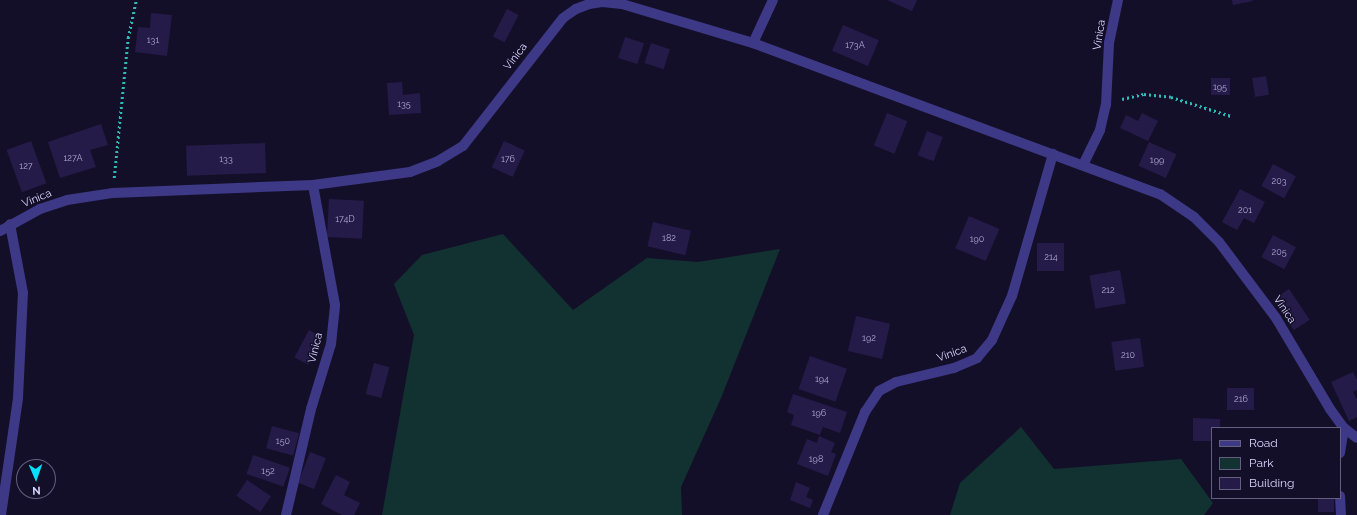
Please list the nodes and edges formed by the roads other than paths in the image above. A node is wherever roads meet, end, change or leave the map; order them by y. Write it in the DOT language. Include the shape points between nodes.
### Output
graph roads {
  1 [pos="773,0"];
  2 [pos="1118,0"];
  3 [pos="588,2"];
  4 [pos="753,43"];
  5 [pos="1053,154"];
  6 [pos="1084,165"];
  7 [pos="313,184"];
  8 [pos="10,224"];
  9 [pos="0,231"];
  10 [pos="1344,428"];
  11 [pos="1357,438"];
  12 [pos="1341,447"];
  13 [pos="1340,499"];
  14 [pos="1,515"];
  15 [pos="286,515"];
  16 [pos="823,515"];
  17 [pos="1341,515"];
  1 -- 4 [label="street"];
  2 -- 6 [label="street, Vinica" via="1109,44 1106,105 1100,130"];
  3 -- 4 [label="street, Vinica" via="622,4"];
  3 -- 7 [label="street, Vinica" via="563,18 463,146 438,161 410,172"];
  4 -- 5 [label="street, Vinica"];
  5 -- 6 [label="street, Vinica"];
  5 -- 16 [label="street, Vinica" via="1012,296 992,340 977,358 954,368 896,382 879,391 865,412"];
  6 -- 10 [label="street, Vinica" via="1160,194 1194,217 1219,242 1276,318"];
  7 -- 8 [label="street, Vinica" via="113,192 67,200 40,209"];
  7 -- 15 [label="street, Vinica" via="335,305 331,344 310,409"];
  8 -- 9 [label="street, Vinica"];
  8 -- 14 [label="street" via="24,292 18,398"];
  10 -- 11 [label="street, Vinica"];
  10 -- 12 [label="street"];
  13 -- 17 [label="street"];
}
